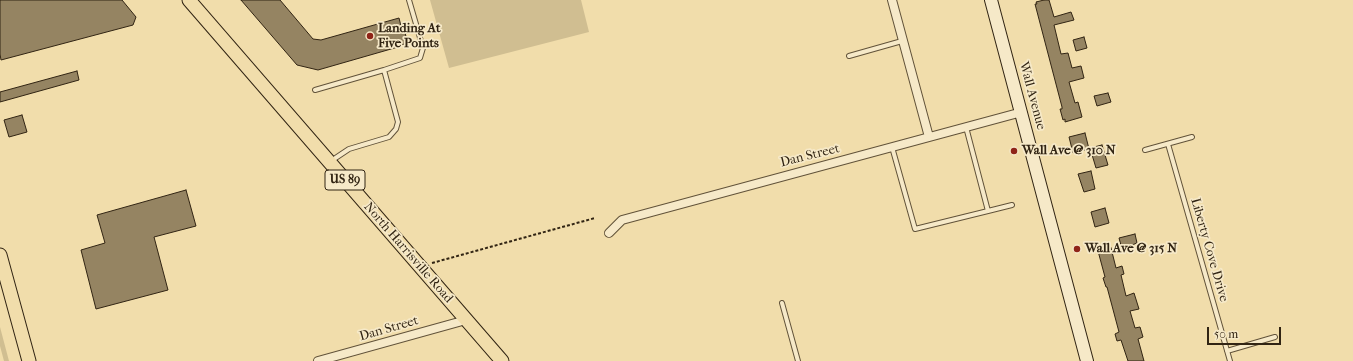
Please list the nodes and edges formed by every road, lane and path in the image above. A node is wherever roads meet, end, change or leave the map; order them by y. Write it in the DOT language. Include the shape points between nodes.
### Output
graph roads {
  1 [pos="189,0"];
  2 [pos="409,0"];
  3 [pos="892,0"];
  4 [pos="991,0"];
  5 [pos="902,41"];
  6 [pos="849,56"];
  7 [pos="384,70"];
  8 [pos="315,90"];
  9 [pos="1022,112"];
  10 [pos="966,127"];
  11 [pos="929,137"];
  12 [pos="1192,137"];
  13 [pos="1168,144"];
  14 [pos="892,147"];
  15 [pos="1145,150"];
  16 [pos="329,162"];
  17 [pos="1012,205"];
  18 [pos="988,211"];
  19 [pos="595,218"];
  20 [pos="609,233"];
  21 [pos="0,255"];
  22 [pos="420,266"];
  23 [pos="782,303"];
  24 [pos="466,320"];
  25 [pos="1275,337"];
  26 [pos="1227,351"];
  27 [pos="29,361"];
  28 [pos="318,361"];
  29 [pos="502,361"];
  30 [pos="798,361"];
  31 [pos="1087,361"];
  32 [pos="1230,361"];
  1 -- 16 [label="main road, North Harrisville Road / US 89"];
  2 -- 7 [label="lane" via="423,48 420,58"];
  3 -- 5 [label="street"];
  4 -- 9 [label="main road, Wall Avenue"];
  5 -- 6 [label="lane"];
  5 -- 11 [label="street"];
  7 -- 8 [label="lane"];
  7 -- 16 [label="lane" via="398,122 396,129 389,137 349,149"];
  9 -- 10 [label="street, Dan Street"];
  9 -- 31 [label="main road, Wall Avenue"];
  10 -- 11 [label="street, Dan Street"];
  10 -- 18 [label="lane"];
  11 -- 14 [label="street, Dan Street"];
  12 -- 13 [label="lane"];
  13 -- 15 [label="lane"];
  13 -- 26 [label="lane, Liberty Cove Drive"];
  14 -- 18 [label="lane" via="915,229"];
  14 -- 20 [label="street, Dan Street" via="622,220"];
  16 -- 22 [label="main road, North Harrisville Road / US 89"];
  17 -- 18 [label="lane"];
  19 -- 22 [label="path"];
  21 -- 27 [label="main road"];
  22 -- 24 [label="main road, North Harrisville Road / US 89"];
  23 -- 30 [label="lane"];
  24 -- 28 [label="street, Dan Street"];
  24 -- 29 [label="main road, North Harrisville Road / US 89"];
  25 -- 26 [label="lane"];
  26 -- 32 [label="lane, Liberty Cove Drive"];
}
